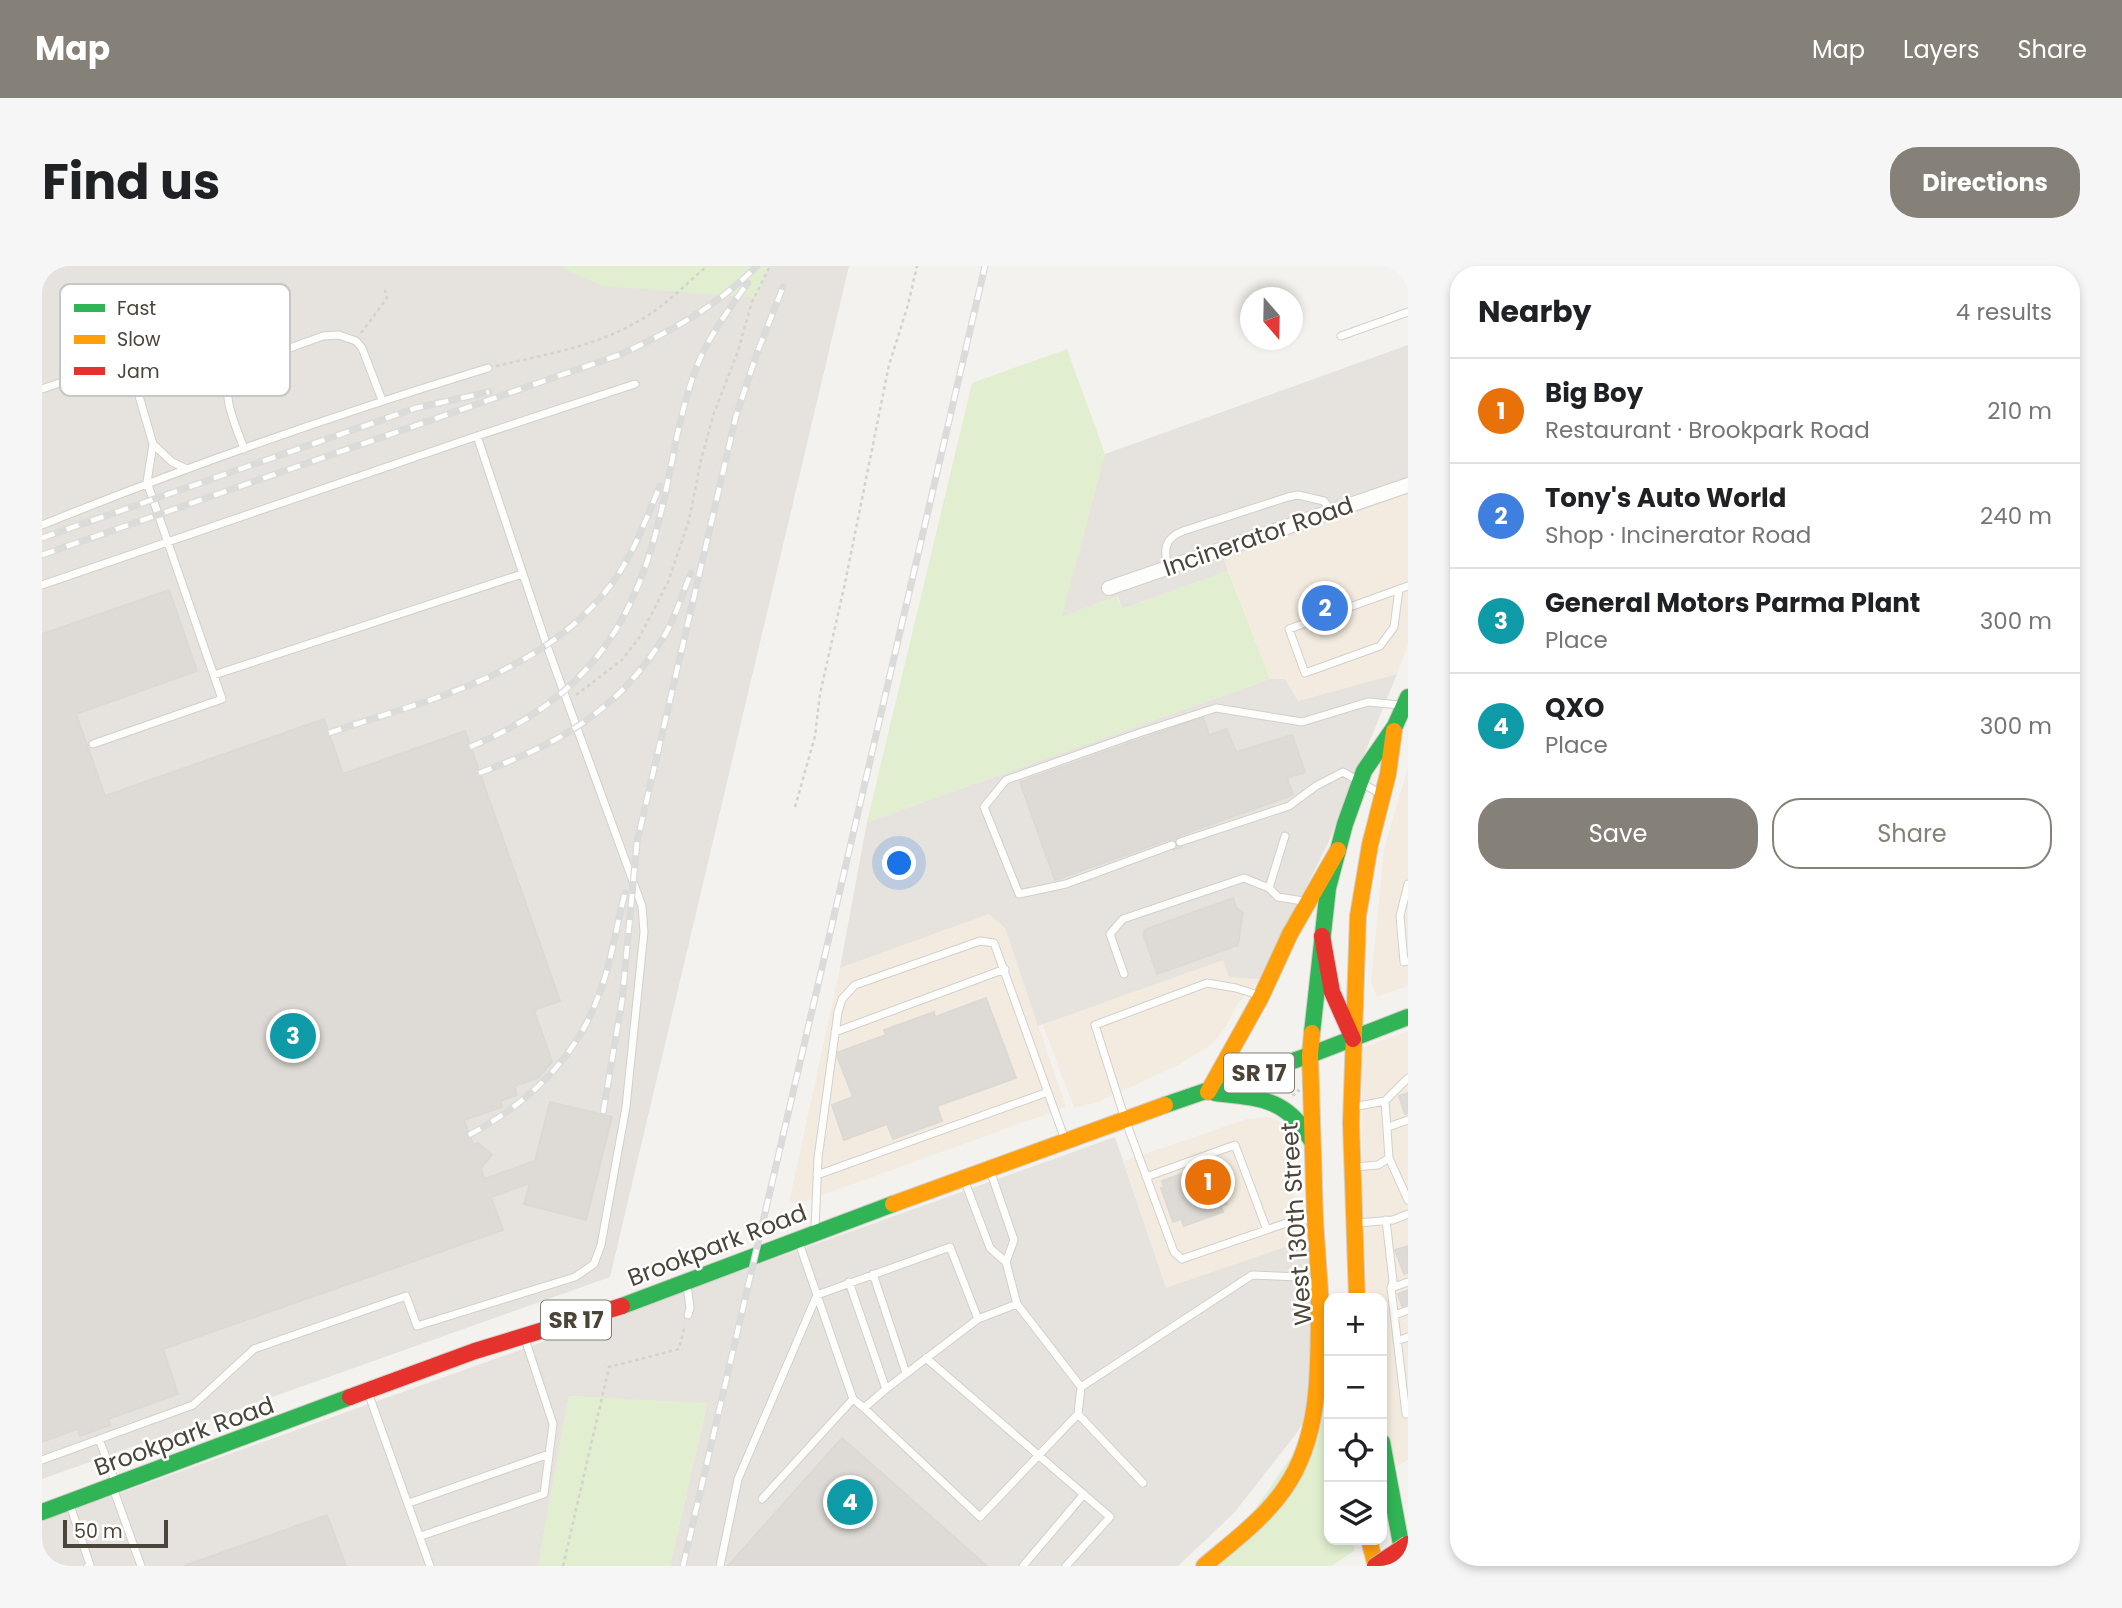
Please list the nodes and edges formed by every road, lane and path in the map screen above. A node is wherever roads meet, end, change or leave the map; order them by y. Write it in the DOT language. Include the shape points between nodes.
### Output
graph roads {
  1 [pos="707,266"];
  2 [pos="917,266"];
  3 [pos="768,267"];
  4 [pos="385,290"];
  5 [pos="1408,312"];
  6 [pos="1341,336"];
  7 [pos="356,341"];
  8 [pos="290,348"];
  9 [pos="488,368"];
  10 [pos="60,383"];
  11 [pos="635,383"];
  12 [pos="42,389"];
  13 [pos="139,396"];
  14 [pos="228,396"];
  15 [pos="382,400"];
  16 [pos="477,436"];
  17 [pos="153,444"];
  18 [pos="244,449"];
  19 [pos="187,469"];
  20 [pos="148,482"];
  21 [pos="1408,485"];
  22 [pos="1331,511"];
  23 [pos="42,525"];
  24 [pos="168,541"];
  25 [pos="1168,567"];
  26 [pos="522,574"];
  27 [pos="42,585"];
  28 [pos="1408,586"];
  29 [pos="1109,588"];
  30 [pos="1399,589"];
  31 [pos="214,675"];
  32 [pos="567,700"];
  33 [pos="1406,701"];
  34 [pos="1395,726"];
  35 [pos="93,744"];
  36 [pos="1360,782"];
  37 [pos="1382,795"];
  38 [pos="795,807"];
  39 [pos="1285,836"];
  40 [pos="1338,850"];
  41 [pos="1408,884"];
  42 [pos="1269,888"];
  43 [pos="1308,902"];
  44 [pos="1326,905"];
  45 [pos="1404,914"];
  46 [pos="1358,916"];
  47 [pos="1322,936"];
  48 [pos="1408,961"];
  49 [pos="1005,970"];
  50 [pos="1124,974"];
  51 [pos="1261,997"];
  52 [pos="1408,1017"];
  53 [pos="835,1032"];
  54 [pos="1353,1039"];
  55 [pos="1310,1055"];
  56 [pos="1408,1078"];
  57 [pos="1048,1092"];
  58 [pos="1208,1092"];
  59 [pos="1385,1101"];
  60 [pos="1352,1107"];
  61 [pos="1125,1119"];
  62 [pos="1408,1120"];
  63 [pos="1388,1127"];
  64 [pos="1311,1140"];
  65 [pos="1065,1141"];
  66 [pos="1390,1158"];
  67 [pos="1352,1167"];
  68 [pos="990,1168"];
  69 [pos="817,1175"];
  70 [pos="1146,1177"];
  71 [pos="964,1178"];
  72 [pos="1408,1200"];
  73 [pos="1408,1214"];
  74 [pos="1386,1220"];
  75 [pos="1334,1222"];
  76 [pos="1267,1230"];
  77 [pos="815,1232"];
  78 [pos="797,1239"];
  79 [pos="1006,1262"];
  80 [pos="873,1274"];
  81 [pos="687,1280"];
  82 [pos="849,1282"];
  83 [pos="1408,1282"];
  84 [pos="1391,1288"];
  85 [pos="1342,1293"];
  86 [pos="817,1295"];
  87 [pos="1017,1304"];
  88 [pos="1408,1310"];
  89 [pos="688,1315"];
  90 [pos="1395,1315"];
  91 [pos="978,1319"];
  92 [pos="524,1336"];
  93 [pos="1408,1337"];
  94 [pos="1397,1341"];
  95 [pos="1327,1356"];
  96 [pos="926,1358"];
  97 [pos="1405,1372"];
  98 [pos="906,1373"];
  99 [pos="1081,1387"];
  100 [pos="886,1389"];
  101 [pos="368,1391"];
  102 [pos="853,1399"];
  103 [pos="864,1408"];
  104 [pos="1078,1414"];
  105 [pos="1408,1414"];
  106 [pos="99,1440"];
  107 [pos="549,1454"];
  108 [pos="1040,1455"];
  109 [pos="42,1460"];
  110 [pos="1387,1470"];
  111 [pos="1143,1483"];
  112 [pos="115,1485"];
  113 [pos="1084,1494"];
  114 [pos="762,1499"];
  115 [pos="69,1503"];
  116 [pos="409,1503"];
  117 [pos="42,1512"];
  118 [pos="421,1536"];
  119 [pos="1370,1545"];
  120 [pos="1408,1545"];
  121 [pos="88,1566"];
  122 [pos="141,1566"];
  123 [pos="430,1566"];
  124 [pos="563,1566"];
  125 [pos="720,1566"];
  126 [pos="1023,1566"];
  127 [pos="1066,1566"];
  128 [pos="1203,1566"];
  129 [pos="1376,1566"];
  130 [pos="1405,1566"];
  1 -- 9 [label="path" via="663,305 611,336"];
  2 -- 38 [label="path" via="889,365 815,736"];
  3 -- 32 [label="path" via="718,401 689,520 668,582 622,660"];
  4 -- 7 [label="path" via="387,298"];
  5 -- 6 [label="lane"];
  7 -- 8 [label="lane" via="340,335 323,336"];
  7 -- 15 [label="lane" via="368,358"];
  9 -- 15 [label="lane"];
  10 -- 12 [label="lane"];
  11 -- 16 [label="lane"];
  13 -- 17 [label="lane"];
  14 -- 18 [label="lane"];
  15 -- 18 [label="lane"];
  16 -- 24 [label="lane"];
  16 -- 26 [label="lane"];
  17 -- 19 [label="lane"];
  17 -- 20 [label="lane"];
  18 -- 19 [label="lane"];
  19 -- 20 [label="lane"];
  20 -- 23 [label="lane"];
  20 -- 24 [label="lane"];
  21 -- 22 [label="street, Incinerator Road"];
  22 -- 25 [label="street, Incinerator Road"];
  22 -- 25 [label="lane" via="1324,501 1298,495 1184,531 1167,542 1164,555"];
  24 -- 27 [label="lane"];
  24 -- 31 [label="lane"];
  25 -- 29 [label="street, Incinerator Road"];
  26 -- 31 [label="lane"];
  26 -- 32 [label="lane"];
  28 -- 30 [label="lane"];
  30 -- 30 [label="lane" via="1289,629 1305,673 1380,646 1394,627"];
  31 -- 35 [label="lane" via="222,699"];
  32 -- 106 [label="lane" via="642,906 644,932 626,1107 594,1265 575,1277 416,1326 407,1296 254,1349 193,1405"];
  33 -- 34 [label="main road, West 130th Street"];
  33 -- 36 [label="lane" via="1368,702 1302,722 1216,708 1006,780 984,807 1019,894 1066,884 1289,806 1343,772"];
  34 -- 36 [label="main road, West 130th Street"];
  34 -- 37 [label="main road, West 130th Street"];
  36 -- 37 [label="lane"];
  36 -- 40 [label="main road, West 130th Street"];
  37 -- 46 [label="main road, West 130th Street"];
  39 -- 42 [label="lane"];
  40 -- 43 [label="main road"];
  40 -- 44 [label="main road, West 130th Street"];
  41 -- 45 [label="lane"];
  42 -- 43 [label="lane" via="1278,898"];
  42 -- 50 [label="lane" via="1244,878 1123,919 1110,934"];
  43 -- 44 [label="lane"];
  43 -- 51 [label="main road"];
  44 -- 46 [label="main road"];
  44 -- 47 [label="main road, West 130th Street"];
  45 -- 48 [label="lane" via="1404,962"];
  46 -- 54 [label="main road, West 130th Street"];
  47 -- 54 [label="main road" via="1334,998"];
  47 -- 55 [label="main road, West 130th Street"];
  49 -- 53 [label="lane"];
  49 -- 53 [label="lane" via="994,943 980,941 855,985 842,999"];
  49 -- 57 [label="lane"];
  51 -- 58 [label="main road"];
  51 -- 61 [label="lane" via="1207,983 1095,1025"];
  52 -- 54 [label="main road, Brookpark Road / SR 17"];
  53 -- 69 [label="lane"];
  54 -- 55 [label="main road, Brookpark Road / SR 17"];
  54 -- 60 [label="main road, West 130th Street"];
  55 -- 58 [label="main road, Brookpark Road / SR 17"];
  55 -- 64 [label="main road, West 130th Street"];
  56 -- 59 [label="lane"];
  57 -- 65 [label="lane"];
  57 -- 69 [label="lane"];
  58 -- 61 [label="main road, Brookpark Road / SR 17"];
  58 -- 64 [label="main road" via="1260,1098 1290,1109"];
  59 -- 60 [label="lane"];
  59 -- 63 [label="lane"];
  60 -- 67 [label="main road, West 130th Street"];
  61 -- 65 [label="main road, Brookpark Road / SR 17"];
  61 -- 70 [label="lane"];
  62 -- 63 [label="lane"];
  63 -- 66 [label="lane"];
  64 -- 75 [label="main road, West 130th Street"];
  65 -- 68 [label="main road, Brookpark Road / SR 17"];
  66 -- 67 [label="lane" via="1378,1165"];
  66 -- 72 [label="lane"];
  67 -- 75 [label="main road, West 130th Street"];
  68 -- 71 [label="main road, Brookpark Road / SR 17"];
  68 -- 79 [label="lane" via="1014,1240"];
  69 -- 77 [label="lane"];
  70 -- 76 [label="lane" via="1174,1252 1182,1259"];
  70 -- 76 [label="lane" via="1235,1144"];
  71 -- 77 [label="main road, Brookpark Road / SR 17"];
  71 -- 79 [label="lane" via="990,1248"];
  73 -- 74 [label="lane"];
  74 -- 75 [label="lane"];
  74 -- 84 [label="lane"];
  75 -- 76 [label="lane" via="1295,1220"];
  75 -- 85 [label="main road, West 130th Street"];
  75 -- 85 [label="main road, West 130th Street"];
  77 -- 78 [label="main road, Brookpark Road / SR 17"];
  78 -- 81 [label="main road, Brookpark Road / SR 17"];
  78 -- 86 [label="lane"];
  79 -- 87 [label="lane"];
  80 -- 82 [label="lane"];
  80 -- 91 [label="lane" via="950,1247"];
  80 -- 98 [label="lane"];
  81 -- 89 [label="lane"];
  81 -- 92 [label="main road, Brookpark Road / SR 17"];
  82 -- 86 [label="lane"];
  82 -- 100 [label="lane"];
  83 -- 84 [label="lane"];
  84 -- 90 [label="lane"];
  85 -- 99 [label="lane" via="1297,1278 1252,1275"];
  86 -- 102 [label="lane"];
  86 -- 125 [label="lane" via="738,1479"];
  87 -- 91 [label="lane"];
  87 -- 99 [label="lane"];
  88 -- 90 [label="lane"];
  89 -- 124 [label="path" via="679,1349 610,1367"];
  90 -- 94 [label="lane"];
  91 -- 96 [label="lane"];
  92 -- 101 [label="main road, Brookpark Road / SR 17"];
  92 -- 107 [label="lane" via="553,1424"];
  93 -- 94 [label="lane"];
  94 -- 97 [label="lane"];
  95 -- 128 [label="main road" via="1305,1451 1294,1474 1273,1503"];
  96 -- 98 [label="lane"];
  96 -- 108 [label="lane"];
  97 -- 105 [label="lane"];
  98 -- 100 [label="lane"];
  99 -- 104 [label="lane"];
  100 -- 103 [label="lane"];
  101 -- 112 [label="main road, Brookpark Road / SR 17"];
  101 -- 116 [label="lane"];
  102 -- 103 [label="lane"];
  102 -- 114 [label="lane"];
  103 -- 108 [label="lane" via="980,1517"];
  104 -- 108 [label="lane"];
  104 -- 111 [label="lane"];
  106 -- 109 [label="lane"];
  106 -- 112 [label="lane"];
  107 -- 116 [label="lane"];
  107 -- 118 [label="lane" via="544,1494"];
  108 -- 113 [label="lane"];
  110 -- 130 [label="main road"];
  112 -- 115 [label="main road, Brookpark Road / SR 17"];
  112 -- 122 [label="lane"];
  113 -- 126 [label="lane"];
  113 -- 127 [label="lane" via="1110,1517"];
  115 -- 117 [label="main road, Brookpark Road / SR 17"];
  115 -- 121 [label="lane"];
  116 -- 118 [label="lane"];
  118 -- 123 [label="lane"];
  119 -- 129 [label="main road"];
  120 -- 129 [label="main road, bridge"];
}
